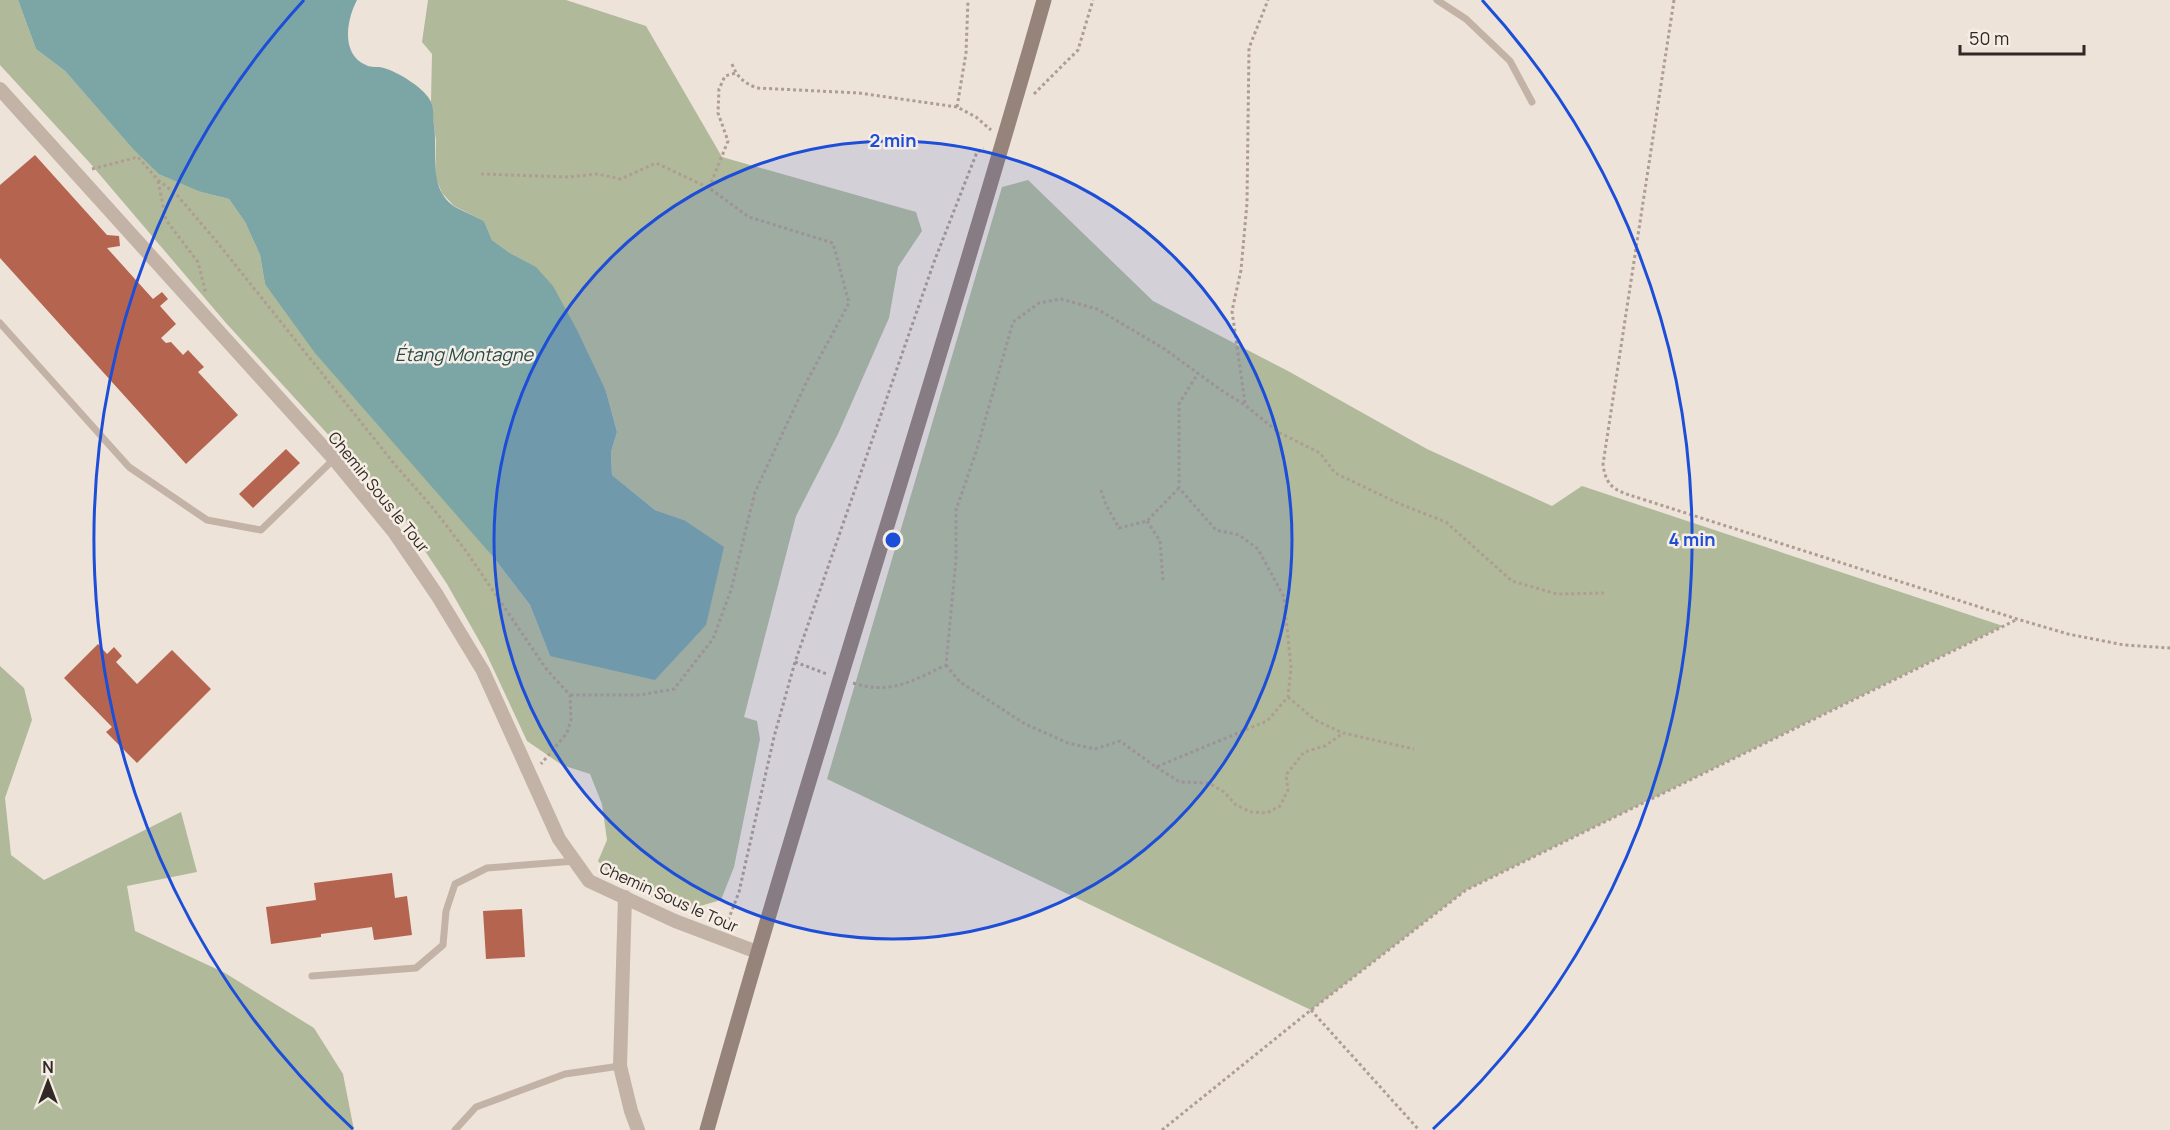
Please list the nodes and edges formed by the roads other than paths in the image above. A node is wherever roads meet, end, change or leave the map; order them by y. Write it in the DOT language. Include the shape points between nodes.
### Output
graph roads {
  1 [pos="1044,0"];
  2 [pos="1437,0"];
  3 [pos="0,89"];
  4 [pos="1532,102"];
  5 [pos="0,323"];
  6 [pos="334,459"];
  7 [pos="575,861"];
  8 [pos="625,897"];
  9 [pos="756,952"];
  10 [pos="312,976"];
  11 [pos="620,1066"];
  12 [pos="455,1130"];
  13 [pos="639,1130"];
  14 [pos="707,1130"];
  1 -- 9 [label="street" via="1005,141"];
  2 -- 4 [label="lane" via="1466,19 1510,61"];
  3 -- 6 [label="street, Chemin Sous le Tour"];
  5 -- 6 [label="lane" via="129,467 207,520 261,530"];
  6 -- 7 [label="street, Chemin Sous le Tour" via="394,532 483,670 559,840"];
  7 -- 8 [label="street, Chemin Sous le Tour" via="589,881"];
  7 -- 10 [label="lane" via="487,868 455,884 446,910 443,945 416,968"];
  8 -- 9 [label="street, Chemin Sous le Tour"];
  8 -- 11 [label="street"];
  9 -- 14 [label="street"];
  11 -- 12 [label="lane" via="565,1074 476,1107"];
  11 -- 13 [label="street"];
}
